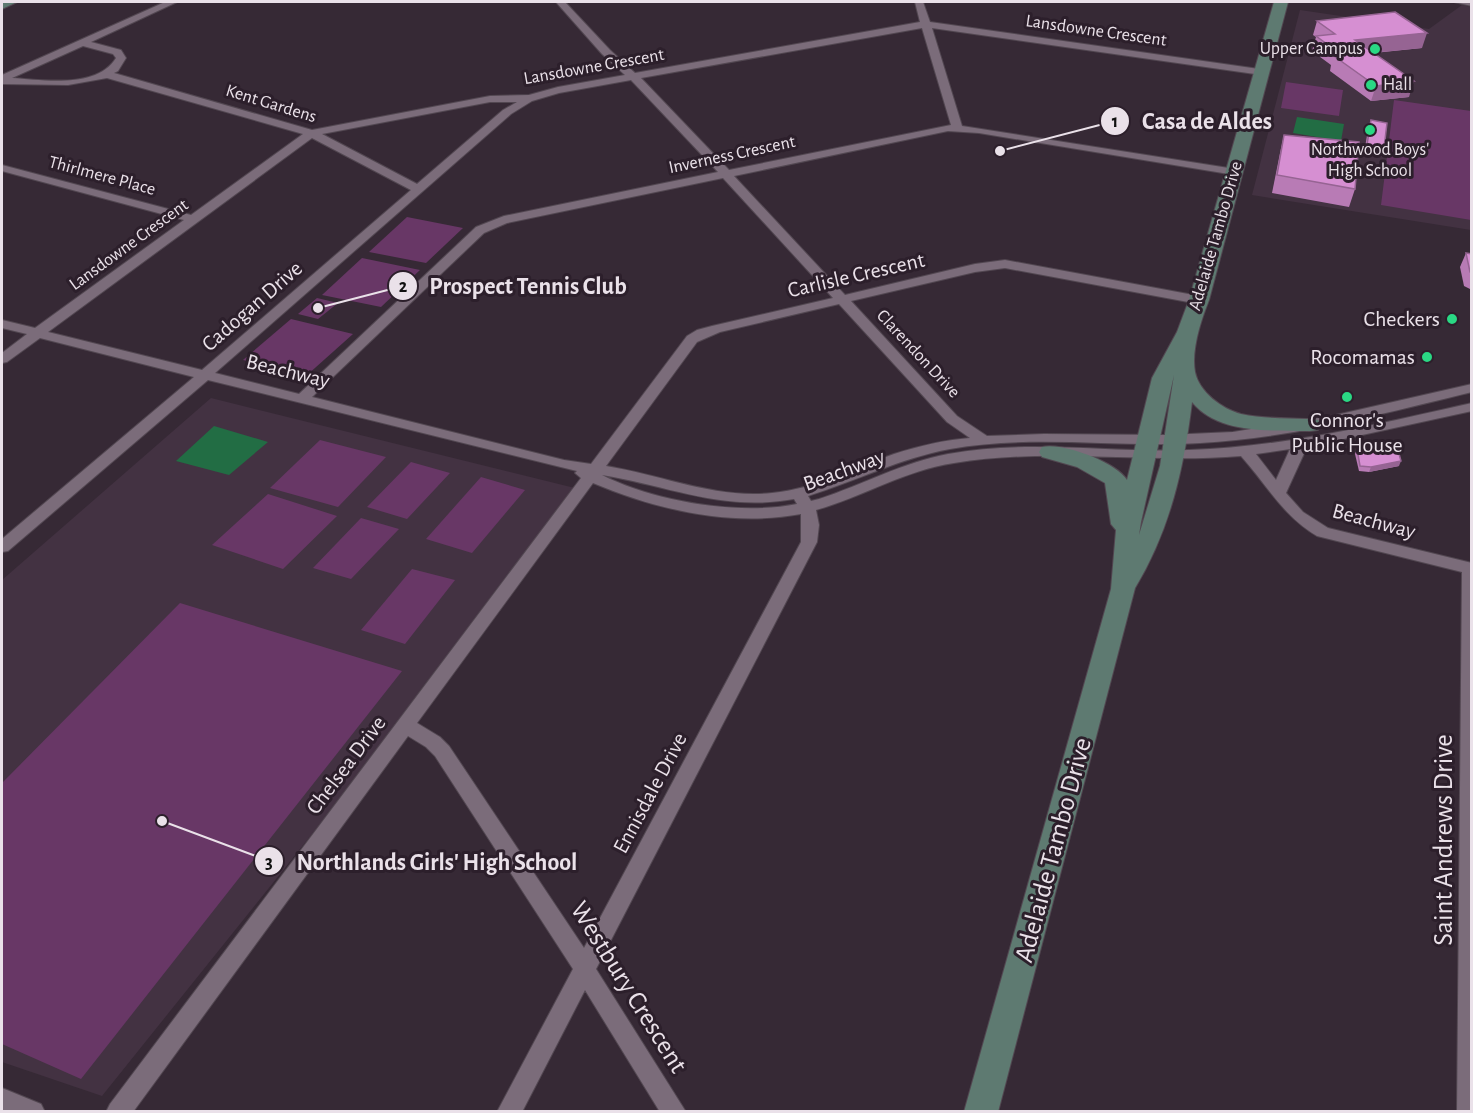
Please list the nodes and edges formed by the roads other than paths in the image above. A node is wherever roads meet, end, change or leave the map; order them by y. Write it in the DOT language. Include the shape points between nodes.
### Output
graph roads {
  1 [pos="10,2"];
  2 [pos="172,2"];
  3 [pos="560,2"];
  4 [pos="919,2"];
  5 [pos="1281,2"];
  6 [pos="1459,2"];
  7 [pos="1472,3"];
  8 [pos="2,5"];
  9 [pos="927,24"];
  10 [pos="83,43"];
  11 [pos="1262,72"];
  12 [pos="105,74"];
  13 [pos="632,76"];
  14 [pos="2,80"];
  15 [pos="530,98"];
  16 [pos="957,128"];
  17 [pos="312,133"];
  18 [pos="2,168"];
  19 [pos="1234,172"];
  20 [pos="726,175"];
  21 [pos="418,189"];
  22 [pos="193,219"];
  23 [pos="1199,300"];
  24 [pos="841,301"];
  25 [pos="2,324"];
  26 [pos="39,332"];
  27 [pos="1187,332"];
  28 [pos="2,359"];
  29 [pos="1185,373"];
  30 [pos="206,374"];
  31 [pos="1472,388"];
  32 [pos="303,398"];
  33 [pos="1392,407"];
  34 [pos="1472,407"];
  35 [pos="952,419"];
  36 [pos="1407,422"];
  37 [pos="1310,425"];
  38 [pos="985,441"];
  39 [pos="951,444"];
  40 [pos="1299,445"];
  41 [pos="1145,446"];
  42 [pos="1174,446"];
  43 [pos="1245,451"];
  44 [pos="1050,452"];
  45 [pos="594,473"];
  46 [pos="1278,494"];
  47 [pos="803,501"];
  48 [pos="1126,544"];
  49 [pos="2,547"];
  50 [pos="1471,568"];
  51 [pos="1123,589"];
  52 [pos="405,725"];
  53 [pos="584,970"];
  54 [pos="2,1099"];
  55 [pos="33,1112"];
  56 [pos="118,1112"];
  57 [pos="509,1112"];
  58 [pos="674,1112"];
  59 [pos="981,1112"];
  60 [pos="1469,1112"];
  1 -- 8 [label="street"];
  2 -- 10 [label="street"];
  3 -- 13 [label="street, Clarendon Drive"];
  4 -- 9 [label="street"];
  5 -- 11 [label="street, Adelaide Tambo Drive"];
  6 -- 7 [label="street"];
  9 -- 11 [label="street, Lansdowne Crescent"];
  9 -- 13 [label="street, Lansdowne Crescent"];
  9 -- 16 [label="street"];
  10 -- 12 [label="street" via="120,55 120,63"];
  10 -- 14 [label="street"];
  11 -- 19 [label="street, Adelaide Tambo Drive"];
  12 -- 14 [label="street, Kent Gardens" via="73,82"];
  12 -- 17 [label="street, Kent Gardens"];
  13 -- 15 [label="street, Lansdowne Crescent"];
  13 -- 20 [label="street, Clarendon Drive"];
  15 -- 17 [label="street, Lansdowne Crescent" via="490,99"];
  15 -- 21 [label="street, Cadogan Drive" via="507,112"];
  16 -- 19 [label="street, Inverness Crescent"];
  16 -- 20 [label="street, Inverness Crescent"];
  17 -- 21 [label="street, Kent Gardens"];
  17 -- 22 [label="street, Lansdowne Crescent"];
  18 -- 22 [label="street, Thirlmere Place"];
  19 -- 23 [label="street, Adelaide Tambo Drive"];
  20 -- 24 [label="street, Clarendon Drive"];
  20 -- 32 [label="street, Inverness Crescent" via="490,225 472,237"];
  21 -- 30 [label="street, Cadogan Drive"];
  22 -- 26 [label="street, Lansdowne Crescent"];
  23 -- 24 [label="street, Carlisle Crescent" via="1005,264"];
  23 -- 27 [label="street, Adelaide Tambo Drive"];
  24 -- 35 [label="street, Clarendon Drive"];
  24 -- 45 [label="street, Carlisle Crescent" via="717,329 692,339"];
  25 -- 26 [label="street, Beachway"];
  26 -- 28 [label="street, Lansdowne Crescent"];
  26 -- 30 [label="street, Beachway"];
  27 -- 29 [label="street, Adelaide Tambo Drive"];
  27 -- 41 [label="street, Adelaide Tambo Drive" via="1162,378"];
  29 -- 37 [label="street" via="1206,404 1220,413 1246,422"];
  29 -- 42 [label="street, Adelaide Tambo Drive"];
  30 -- 32 [label="street, Beachway"];
  30 -- 49 [label="street, Cadogan Drive"];
  31 -- 33 [label="street"];
  32 -- 45 [label="street, Beachway"];
  33 -- 36 [label="street"];
  33 -- 37 [label="street"];
  34 -- 36 [label="street"];
  35 -- 38 [label="street, Clarendon Drive"];
  35 -- 39 [label="street, Clarendon Drive"];
  36 -- 40 [label="street"];
  37 -- 42 [label="street"];
  38 -- 39 [label="street, Beachway"];
  38 -- 41 [label="street, Beachway"];
  39 -- 47 [label="street, Beachway" via="896,458 839,481"];
  40 -- 43 [label="street"];
  40 -- 46 [label="street"];
  41 -- 42 [label="street"];
  41 -- 44 [label="street, Beachway"];
  41 -- 48 [label="street, Adelaide Tambo Drive"];
  42 -- 43 [label="street" via="1209,454"];
  42 -- 51 [label="street, Adelaide Tambo Drive" via="1147,550"];
  43 -- 46 [label="street, Beachway"];
  44 -- 47 [label="street, Beachway" via="1005,452 936,462"];
  44 -- 48 [label="street" via="1102,469 1116,480"];
  45 -- 47 [label="street, Beachway" via="614,487 724,512 756,514"];
  45 -- 52 [label="street, Chelsea Drive"];
  46 -- 50 [label="street, Beachway" via="1306,524 1323,532"];
  47 -- 53 [label="street, Ennisdale Drive" via="812,528 809,542"];
  48 -- 51 [label="street, Adelaide Tambo Drive"];
  50 -- 60 [label="street, Saint Andrews Drive"];
  51 -- 59 [label="street, Adelaide Tambo Drive"];
  52 -- 53 [label="street, Westbury Crescent" via="442,751"];
  52 -- 56 [label="street, Chelsea Drive"];
  53 -- 57 [label="street, Ennisdale Drive"];
  53 -- 58 [label="street, Westbury Crescent"];
  54 -- 55 [label="street"];
}
